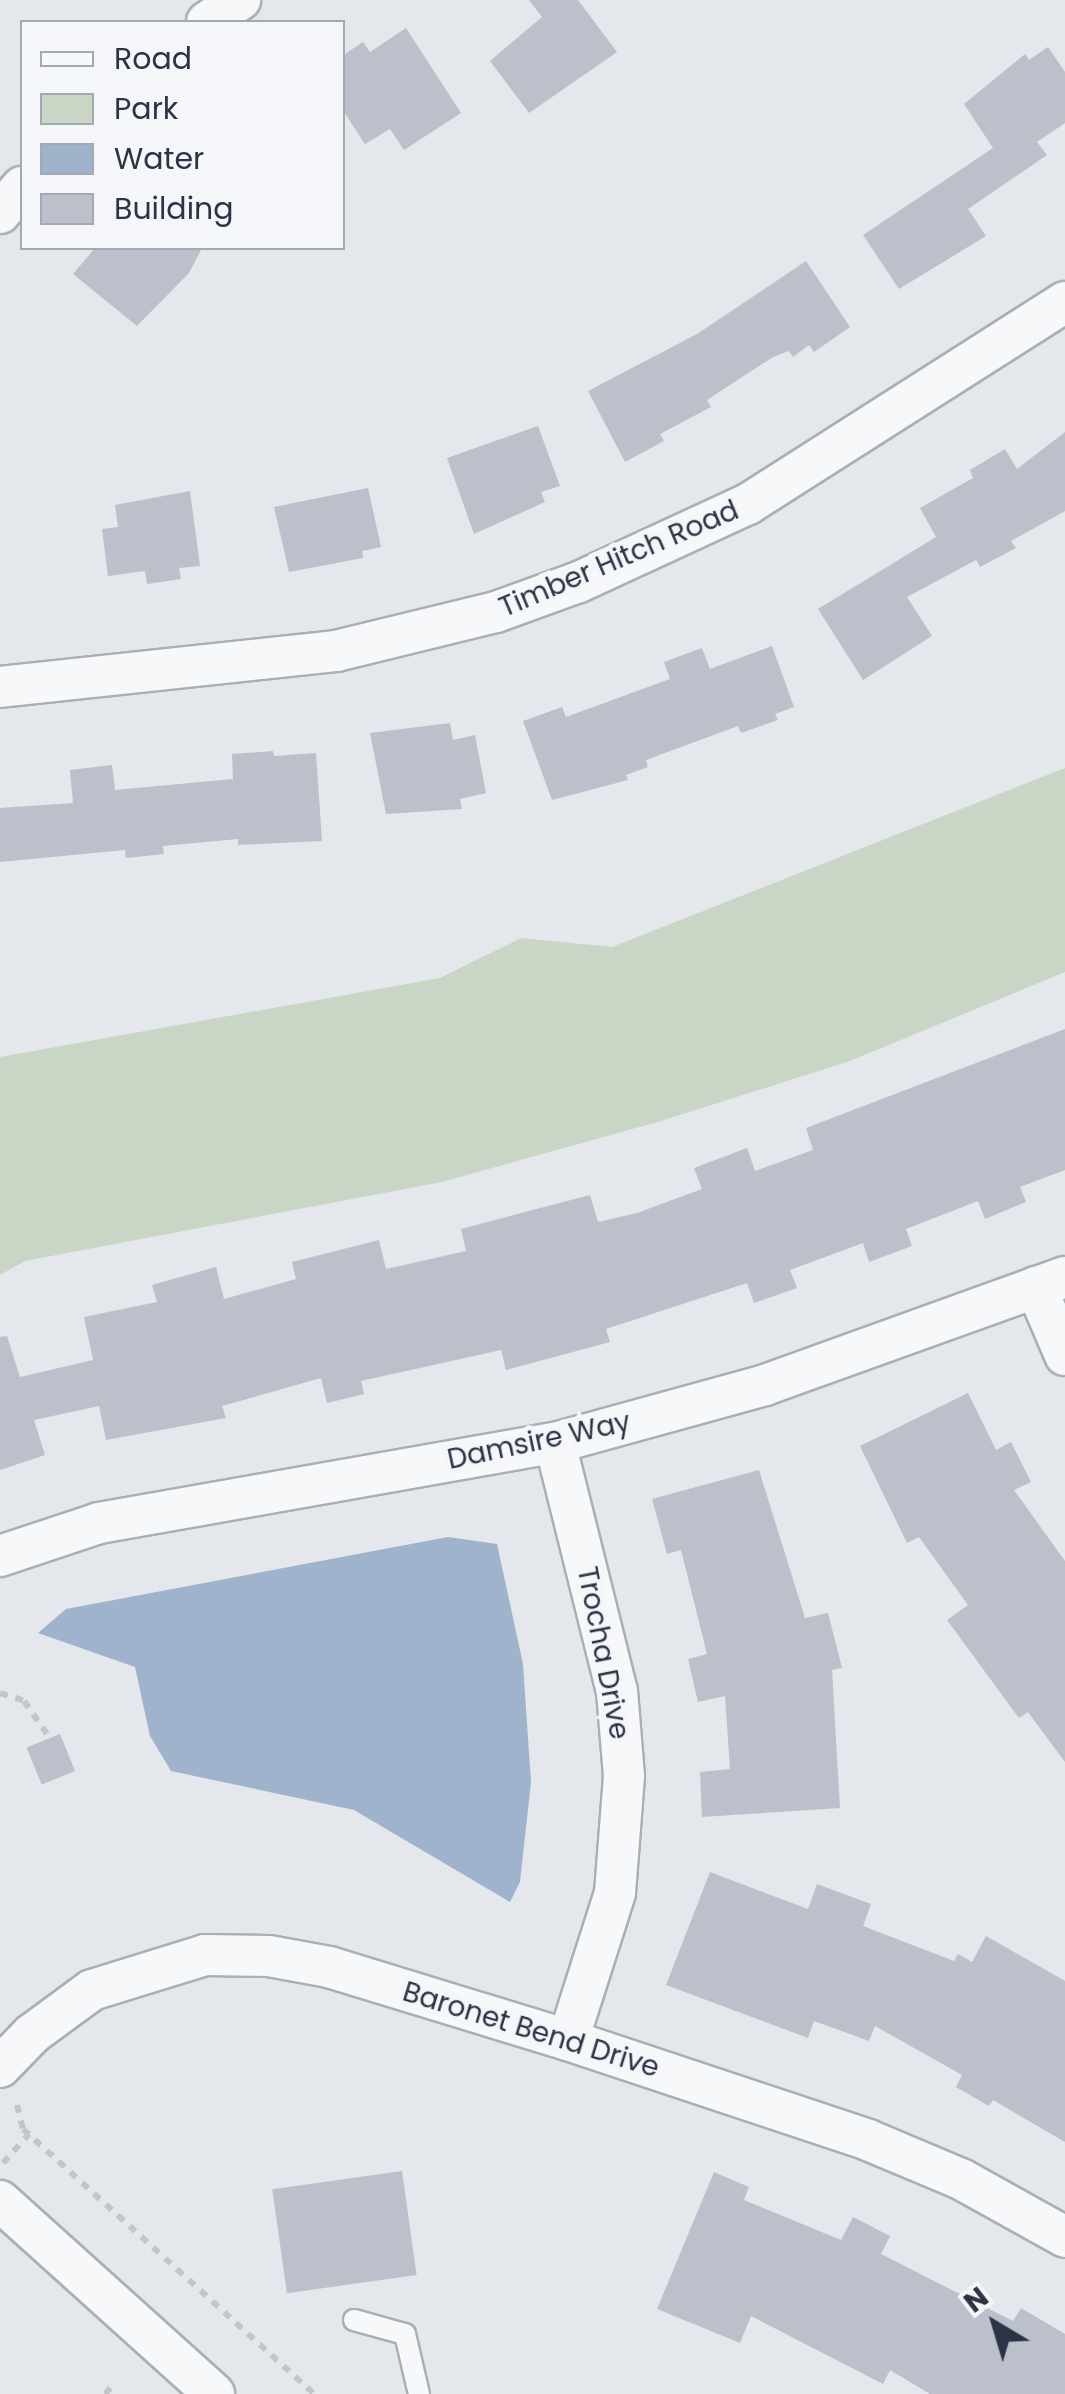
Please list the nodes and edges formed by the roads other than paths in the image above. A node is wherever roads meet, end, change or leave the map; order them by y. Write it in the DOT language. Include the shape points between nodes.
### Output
graph roads {
  1 [pos="240,0"];
  2 [pos="209,20"];
  3 [pos="20,189"];
  4 [pos="0,213"];
  5 [pos="1065,302"];
  6 [pos="0,688"];
  7 [pos="1051,1282"];
  8 [pos="1065,1355"];
  9 [pos="556,1443"];
  10 [pos="0,1556"];
  11 [pos="568,2040"];
  12 [pos="0,2067"];
  13 [pos="0,2202"];
  14 [pos="1065,2237"];
  15 [pos="354,2320"];
  16 [pos="214,2394"];
  17 [pos="419,2394"];
  1 -- 2 [label="street"];
  3 -- 4 [label="street"];
  5 -- 6 [label="street, Timber Hitch Road" via="748,504 546,594 336,652"];
  7 -- 8 [label="street"];
  7 -- 9 [label="street, Damsire Way" via="765,1385"];
  9 -- 10 [label="street, Damsire Way" via="98,1523"];
  9 -- 11 [label="street, Trocha Drive" via="617,1691 624,1776 615,1893"];
  11 -- 12 [label="street, Baronet Bend Drive" via="329,1967 270,1956 205,1955 92,1990"];
  11 -- 14 [label="street, Baronet Bend Drive" via="868,2140 961,2178"];
  13 -- 16 [label="street"];
  15 -- 17 [label="lane" via="404,2334"];
}
